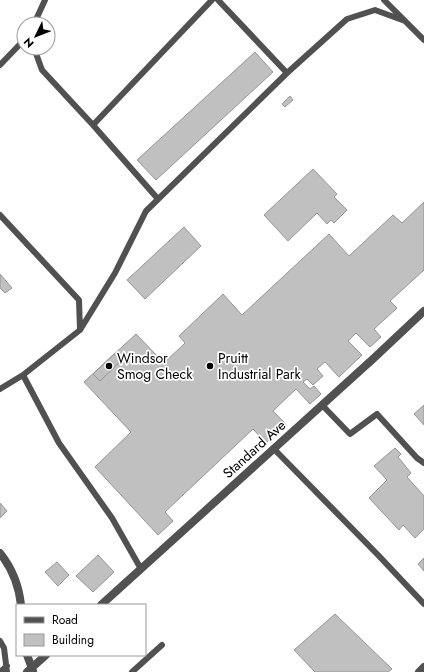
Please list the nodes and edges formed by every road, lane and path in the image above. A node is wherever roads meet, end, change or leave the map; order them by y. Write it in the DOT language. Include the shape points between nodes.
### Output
graph roads {
  1 [pos="45,0"];
  2 [pos="212,0"];
  3 [pos="218,0"];
  4 [pos="384,0"];
  5 [pos="38,16"];
  6 [pos="405,20"];
  7 [pos="424,40"];
  8 [pos="16,48"];
  9 [pos="37,56"];
  10 [pos="0,65"];
  11 [pos="287,74"];
  12 [pos="93,124"];
  13 [pos="158,199"];
  14 [pos="0,215"];
  15 [pos="424,311"];
  16 [pos="80,330"];
  17 [pos="23,375"];
  18 [pos="0,389"];
  19 [pos="322,405"];
  20 [pos="274,449"];
  21 [pos="424,463"];
  22 [pos="0,553"];
  23 [pos="141,569"];
  24 [pos="21,604"];
  25 [pos="102,604"];
  26 [pos="424,604"];
  27 [pos="0,641"];
  28 [pos="162,645"];
  29 [pos="27,656"];
  30 [pos="45,656"];
  31 [pos="424,667"];
  32 [pos="7,669"];
  33 [pos="31,671"];
  34 [pos="0,672"];
  35 [pos="132,672"];
  36 [pos="419,672"];
  1 -- 5 [label="lane"];
  2 -- 12 [label="lane"];
  3 -- 11 [label="lane"];
  4 -- 6 [label="lane"];
  6 -- 7 [label="lane"];
  6 -- 11 [label="lane" via="375,10 347,19"];
  8 -- 10 [label="lane"];
  9 -- 12 [label="lane" via="42,70"];
  11 -- 13 [label="lane"];
  12 -- 13 [label="lane"];
  13 -- 16 [label="lane" via="146,211 116,273"];
  14 -- 16 [label="lane" via="79,300"];
  15 -- 19 [label="street, Standard Ave"];
  16 -- 17 [label="lane"];
  17 -- 18 [label="lane"];
  17 -- 23 [label="lane" via="59,443 112,518"];
  19 -- 20 [label="street, Standard Ave"];
  19 -- 21 [label="lane" via="350,434 377,414"];
  20 -- 23 [label="street, Standard Ave"];
  20 -- 26 [label="lane"];
  22 -- 24 [label="street" via="15,577"];
  23 -- 25 [label="street, Standard Ave"];
  27 -- 32 [label="lane" via="4,648"];
  28 -- 35 [label="lane"];
  29 -- 33 [label="street"];
  30 -- 33 [label="street"];
  31 -- 36 [label="street"];
  32 -- 34 [label="lane"];
}
